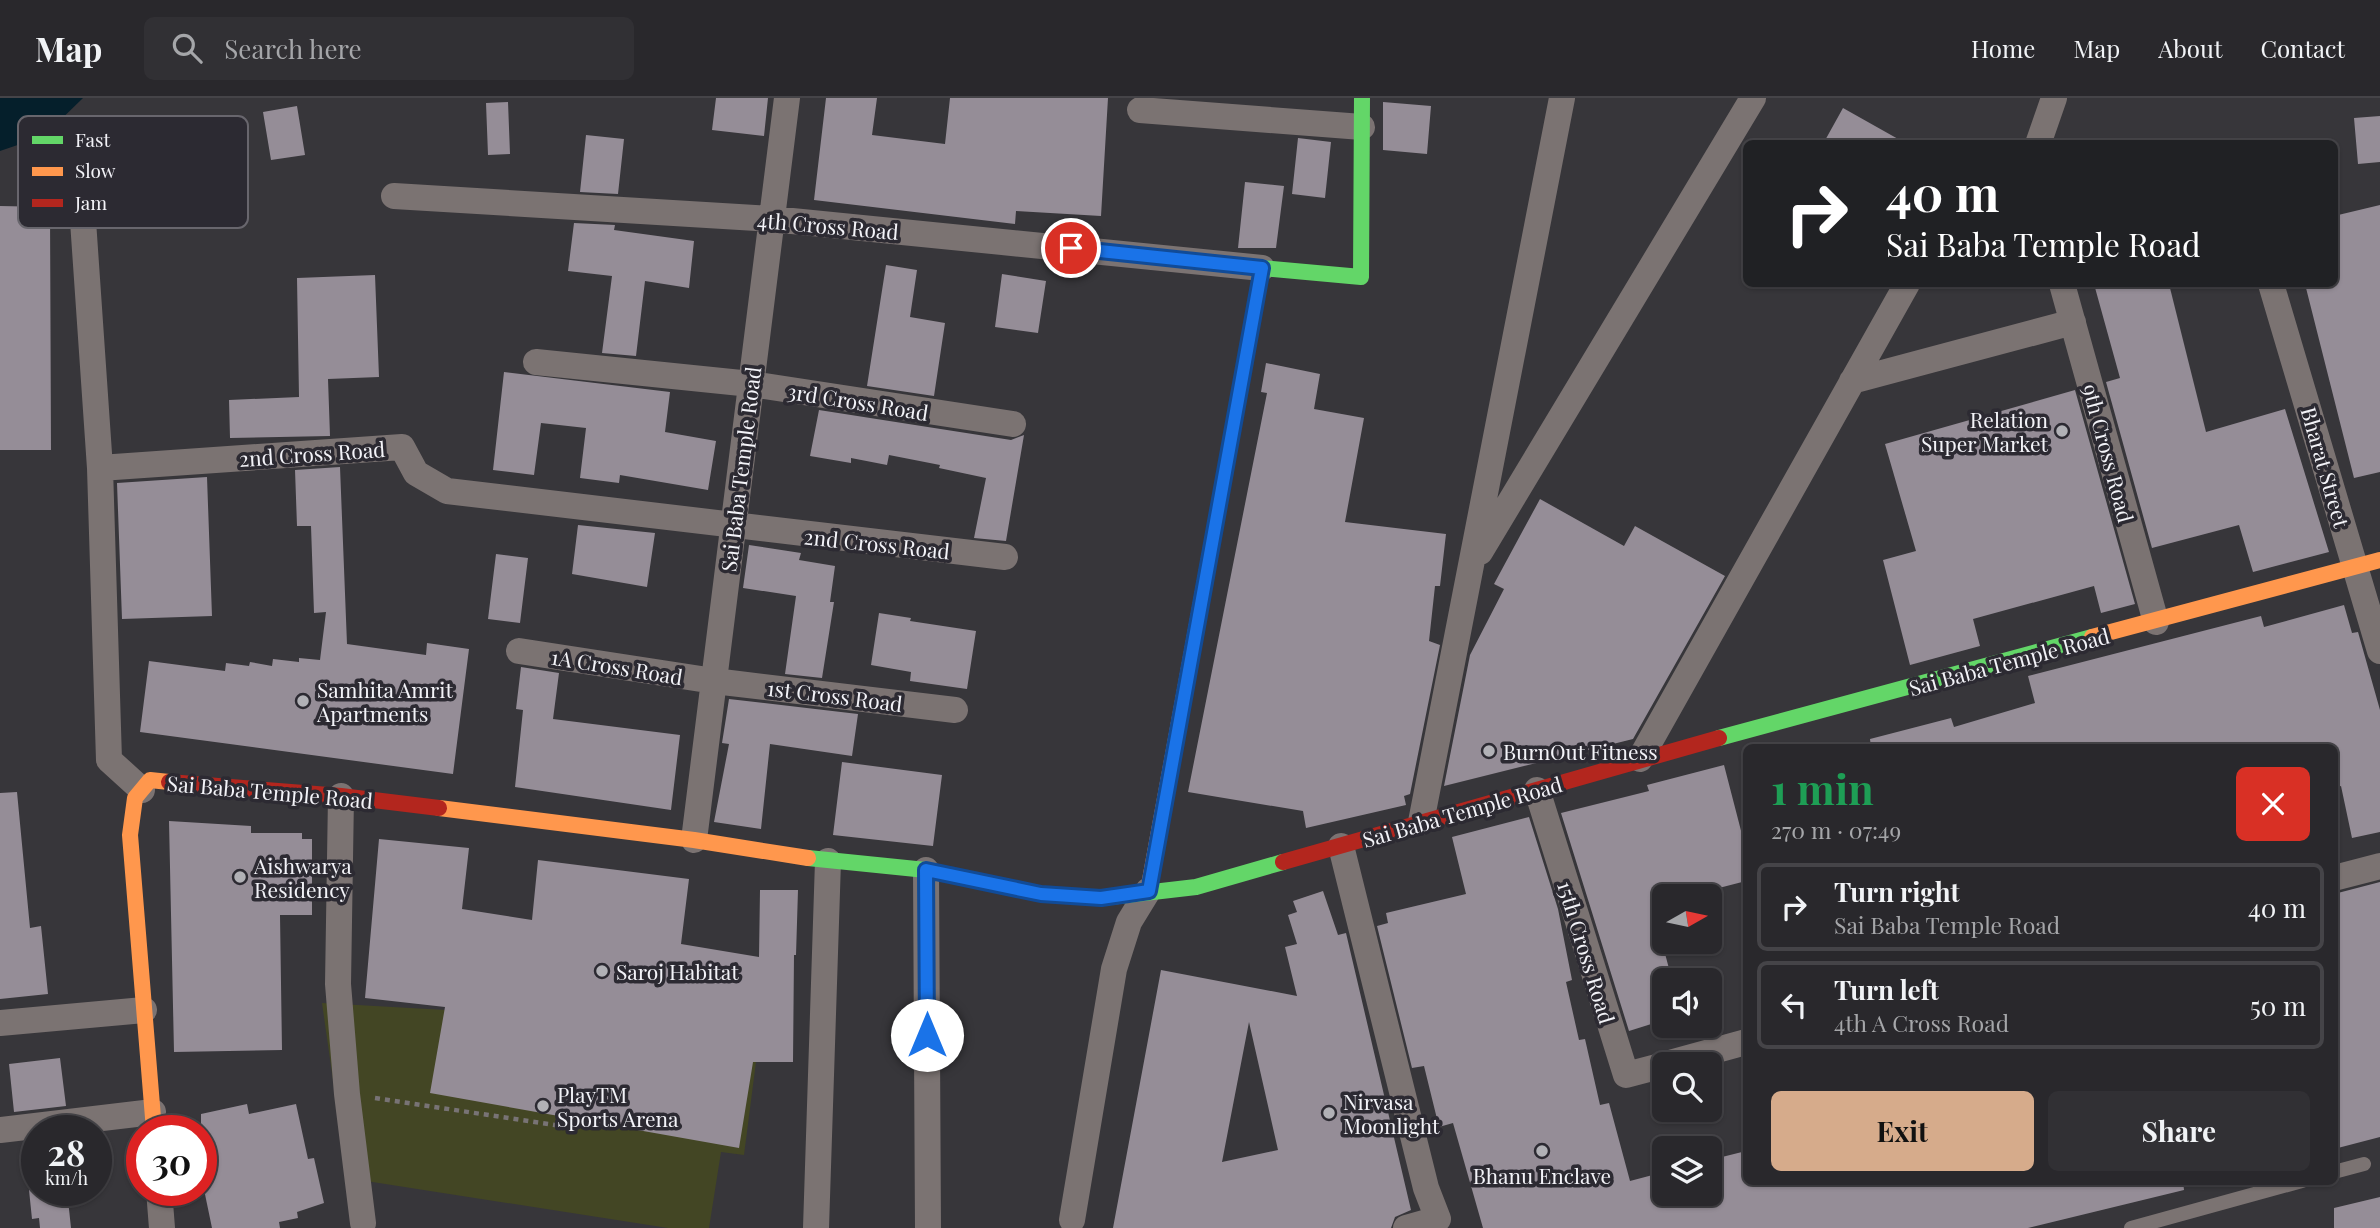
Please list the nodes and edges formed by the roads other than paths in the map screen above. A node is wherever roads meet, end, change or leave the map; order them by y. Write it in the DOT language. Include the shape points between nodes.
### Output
graph roads {
  1 [pos="787,98"];
  2 [pos="1362,98"];
  3 [pos="1562,98"];
  4 [pos="1754,98"];
  5 [pos="2054,98"];
  6 [pos="1140,110"];
  7 [pos="1362,127"];
  8 [pos="2039,140"];
  9 [pos="394,196"];
  10 [pos="772,219"];
  11 [pos="84,228"];
  12 [pos="1262,268"];
  13 [pos="1905,287"];
  14 [pos="2063,287"];
  15 [pos="2273,287"];
  16 [pos="2073,322"];
  17 [pos="536,362"];
  18 [pos="1852,381"];
  19 [pos="751,384"];
  20 [pos="1013,424"];
  21 [pos="100,468"];
  22 [pos="733,527"];
  23 [pos="1005,557"];
  24 [pos="2368,564"];
  25 [pos="1472,567"];
  26 [pos="2156,622"];
  27 [pos="519,651"];
  28 [pos="2380,651"];
  29 [pos="714,681"];
  30 [pos="955,710"];
  31 [pos="1640,759"];
  32 [pos="142,790"];
  33 [pos="1538,790"];
  34 [pos="341,796"];
  35 [pos="1421,822"];
  36 [pos="694,840"];
  37 [pos="1341,846"];
  38 [pos="828,861"];
  39 [pos="2380,866"];
  40 [pos="926,870"];
  41 [pos="2338,877"];
  42 [pos="1149,891"];
  43 [pos="144,1010"];
  44 [pos="0,1023"];
  45 [pos="1743,1043"];
  46 [pos="1709,1052"];
  47 [pos="1652,1068"];
  48 [pos="153,1115"];
  49 [pos="126,1123"];
  50 [pos="0,1130"];
  51 [pos="2364,1164"];
  52 [pos="2338,1171"];
  53 [pos="2287,1185"];
  54 [pos="160,1206"];
  55 [pos="1072,1220"];
  56 [pos="363,1223"];
  57 [pos="162,1228"];
  58 [pos="816,1228"];
  59 [pos="928,1228"];
  60 [pos="1406,1228"];
  61 [pos="2131,1228"];
  1 -- 10 [label="street, Sai Baba Temple Road"];
  2 -- 7 [label="street"];
  3 -- 25 [label="street"];
  4 -- 25 [label="street"];
  5 -- 8 [label="street"];
  6 -- 7 [label="street"];
  7 -- 12 [label="street" via="1362,277"];
  9 -- 10 [label="street, 4th Cross Road"];
  10 -- 12 [label="street, 4th Cross Road"];
  10 -- 19 [label="street, Sai Baba Temple Road"];
  11 -- 21 [label="street"];
  12 -- 42 [label="street"];
  13 -- 18 [label="street"];
  14 -- 16 [label="street, 9th Cross Road"];
  15 -- 24 [label="street, Bharat Street"];
  16 -- 18 [label="street"];
  16 -- 26 [label="street, 9th Cross Road"];
  17 -- 19 [label="street, 3rd Cross Road"];
  18 -- 31 [label="street"];
  19 -- 20 [label="street, 3rd Cross Road"];
  19 -- 22 [label="street, Sai Baba Temple Road"];
  21 -- 22 [label="street, 2nd Cross Road" via="402,447 416,473 447,491"];
  21 -- 32 [label="street" via="109,760"];
  22 -- 23 [label="street, 2nd Cross Road"];
  22 -- 29 [label="street, Sai Baba Temple Road"];
  24 -- 26 [label="street, Sai Baba Temple Road"];
  24 -- 28 [label="street, Bharat Street"];
  25 -- 35 [label="street"];
  26 -- 31 [label="street, Sai Baba Temple Road"];
  27 -- 29 [label="street, 1A Cross Road"];
  29 -- 30 [label="street, 1st Cross Road"];
  29 -- 36 [label="street, Sai Baba Temple Road"];
  31 -- 33 [label="street, Sai Baba Temple Road"];
  32 -- 34 [label="street, Sai Baba Temple Road" via="150,780"];
  32 -- 43 [label="street" via="135,798 130,835"];
  33 -- 35 [label="street, Sai Baba Temple Road"];
  33 -- 47 [label="street, 15th Cross Road" via="1626,1075"];
  34 -- 36 [label="street, Sai Baba Temple Road"];
  34 -- 56 [label="street" via="338,984"];
  35 -- 37 [label="street, Sai Baba Temple Road"];
  36 -- 38 [label="street, Sai Baba Temple Road"];
  37 -- 42 [label="street, Sai Baba Temple Road" via="1196,887"];
  37 -- 60 [label="street" via="1426,1188 1438,1219"];
  38 -- 40 [label="street, Sai Baba Temple Road"];
  38 -- 58 [label="street"];
  39 -- 41 [label="street"];
  40 -- 42 [label="street, Sai Baba Temple Road" via="1041,894 1101,898"];
  40 -- 59 [label="street"];
  42 -- 55 [label="street" via="1129,922 1114,969"];
  43 -- 44 [label="street"];
  43 -- 48 [label="street"];
  45 -- 46 [label="street, 15th Cross Road"];
  49 -- 50 [label="street"];
  51 -- 52 [label="lane"];
  53 -- 61 [label="lane"];
  54 -- 57 [label="street"];
}
